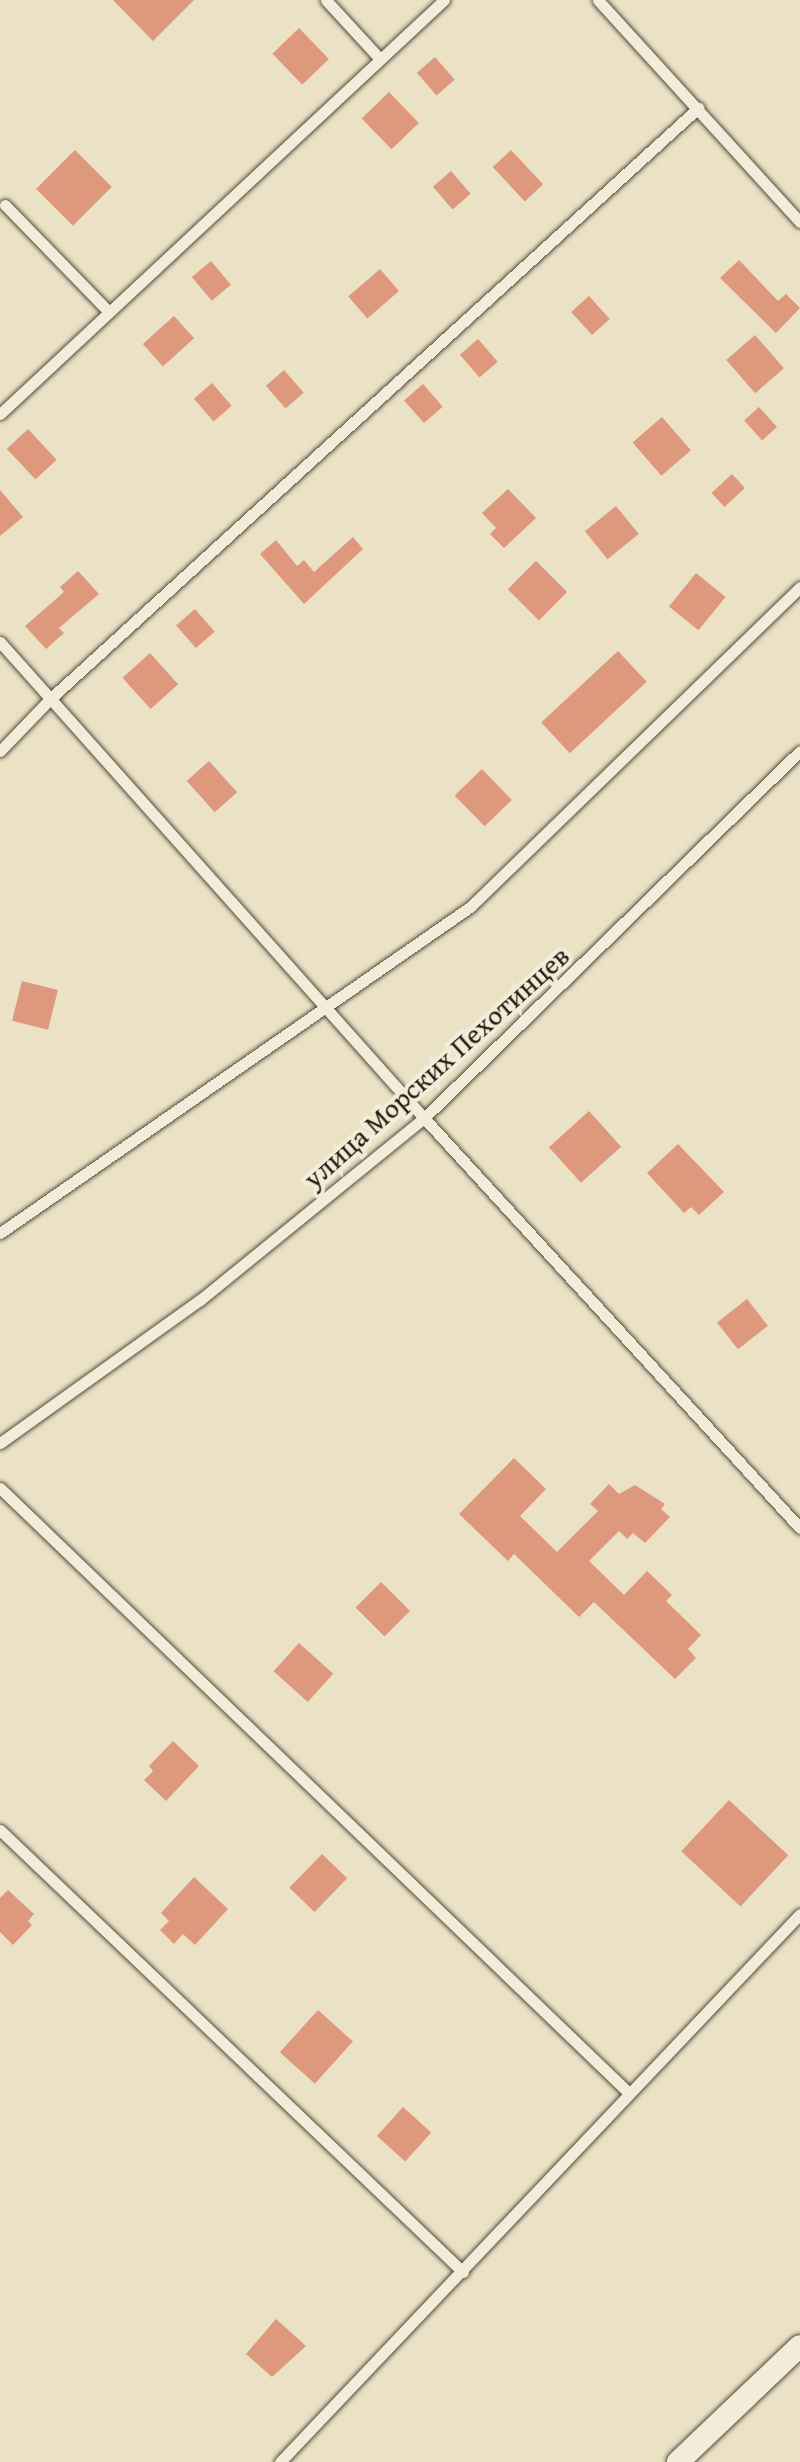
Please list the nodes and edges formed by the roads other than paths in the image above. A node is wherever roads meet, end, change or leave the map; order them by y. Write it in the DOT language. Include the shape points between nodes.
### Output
graph roads {
  1 [pos="326,0"];
  2 [pos="444,0"];
  3 [pos="598,0"];
  4 [pos="380,59"];
  5 [pos="698,108"];
  6 [pos="5,205"];
  7 [pos="800,222"];
  8 [pos="109,312"];
  9 [pos="0,414"];
  10 [pos="800,587"];
  11 [pos="0,642"];
  12 [pos="51,698"];
  13 [pos="0,751"];
  14 [pos="800,751"];
  15 [pos="326,1005"];
  16 [pos="424,1118"];
  17 [pos="0,1233"];
  18 [pos="0,1443"];
  19 [pos="0,1488"];
  20 [pos="800,1528"];
  21 [pos="0,1830"];
  22 [pos="800,1914"];
  23 [pos="629,2093"];
  24 [pos="463,2272"];
  25 [pos="800,2346"];
  26 [pos="280,2462"];
  27 [pos="678,2462"];
  1 -- 4 [label="lane"];
  2 -- 4 [label="lane"];
  3 -- 5 [label="lane"];
  4 -- 8 [label="lane"];
  5 -- 7 [label="lane"];
  5 -- 12 [label="lane"];
  6 -- 8 [label="lane"];
  8 -- 9 [label="lane"];
  10 -- 15 [label="lane" via="470,907"];
  11 -- 12 [label="lane"];
  12 -- 13 [label="lane"];
  12 -- 15 [label="lane"];
  14 -- 16 [label="lane, улица Морских Пехотинцев"];
  15 -- 16 [label="lane"];
  15 -- 17 [label="lane"];
  16 -- 18 [label="lane, улица Морских Пехотинцев" via="200,1300"];
  16 -- 20 [label="lane"];
  19 -- 23 [label="lane"];
  21 -- 24 [label="lane"];
  22 -- 23 [label="lane"];
  23 -- 24 [label="lane"];
  24 -- 26 [label="lane"];
  25 -- 27 [label="street"];
}
